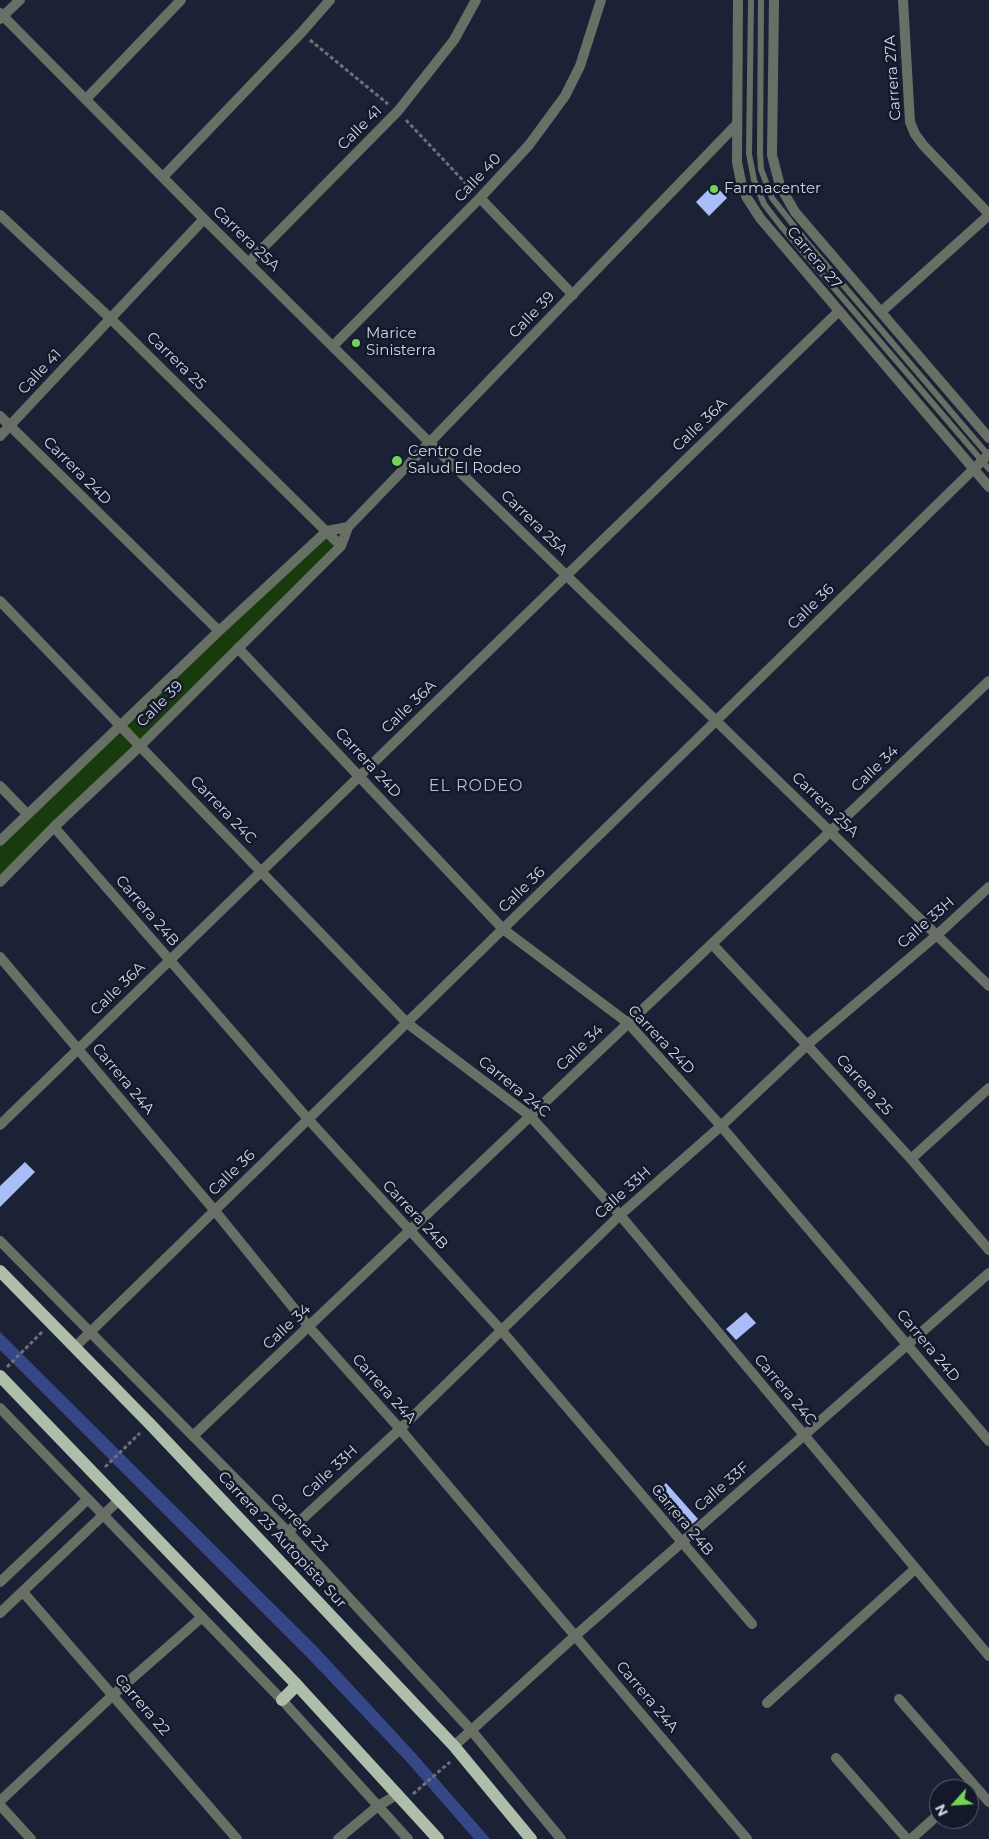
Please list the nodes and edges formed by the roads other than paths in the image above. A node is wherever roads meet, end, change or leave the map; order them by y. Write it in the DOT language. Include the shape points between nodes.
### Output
graph roads {
  1 [pos="20,0"];
  2 [pos="181,0"];
  3 [pos="330,0"];
  4 [pos="476,0"];
  5 [pos="601,0"];
  6 [pos="738,0"];
  7 [pos="751,0"];
  8 [pos="761,0"];
  9 [pos="774,0"];
  10 [pos="903,0"];
  11 [pos="1,16"];
  12 [pos="86,99"];
  13 [pos="737,124"];
  14 [pos="163,177"];
  15 [pos="480,198"];
  16 [pos="989,214"];
  17 [pos="0,215"];
  18 [pos="204,219"];
  19 [pos="249,262"];
  20 [pos="573,295"];
  21 [pos="839,311"];
  22 [pos="881,312"];
  23 [pos="111,319"];
  24 [pos="333,346"];
  25 [pos="0,416"];
  26 [pos="10,426"];
  27 [pos="0,436"];
  28 [pos="989,438"];
  29 [pos="429,442"];
  30 [pos="987,457"];
  31 [pos="974,469"];
  32 [pos="989,470"];
  33 [pos="989,488"];
  34 [pos="348,527"];
  35 [pos="328,531"];
  36 [pos="341,546"];
  37 [pos="566,576"];
  38 [pos="0,601"];
  39 [pos="219,632"];
  40 [pos="238,648"];
  41 [pos="989,682"];
  42 [pos="716,721"];
  43 [pos="120,725"];
  44 [pos="140,746"];
  45 [pos="360,776"];
  46 [pos="0,786"];
  47 [pos="27,814"];
  48 [pos="54,827"];
  49 [pos="831,832"];
  50 [pos="0,841"];
  51 [pos="261,872"];
  52 [pos="0,882"];
  53 [pos="989,887"];
  54 [pos="503,929"];
  55 [pos="936,935"];
  56 [pos="712,944"];
  57 [pos="0,957"];
  58 [pos="170,960"];
  59 [pos="989,986"];
  60 [pos="407,1023"];
  61 [pos="628,1023"];
  62 [pos="808,1045"];
  63 [pos="78,1049"];
  64 [pos="989,1088"];
  65 [pos="530,1116"];
  66 [pos="308,1119"];
  67 [pos="0,1125"];
  68 [pos="722,1126"];
  69 [pos="911,1159"];
  70 [pos="215,1210"];
  71 [pos="620,1215"];
  72 [pos="410,1231"];
  73 [pos="0,1241"];
  74 [pos="989,1250"];
  75 [pos="0,1271"];
  76 [pos="989,1273"];
  77 [pos="309,1327"];
  78 [pos="501,1330"];
  79 [pos="90,1332"];
  80 [pos="907,1344"];
  81 [pos="75,1347"];
  82 [pos="0,1376"];
  83 [pos="0,1408"];
  84 [pos="400,1429"];
  85 [pos="193,1436"];
  86 [pos="803,1436"];
  87 [pos="989,1442"];
  88 [pos="88,1499"];
  89 [pos="120,1500"];
  90 [pos="104,1515"];
  91 [pos="288,1532"];
  92 [pos="682,1542"];
  93 [pos="914,1569"];
  94 [pos="0,1582"];
  95 [pos="23,1592"];
  96 [pos="0,1613"];
  97 [pos="202,1618"];
  98 [pos="752,1624"];
  99 [pos="575,1636"];
  100 [pos="989,1656"];
  101 [pos="297,1685"];
  102 [pos="113,1695"];
  103 [pos="899,1699"];
  104 [pos="282,1700"];
  105 [pos="767,1703"];
  106 [pos="471,1730"];
  107 [pos="454,1746"];
  108 [pos="836,1758"];
  109 [pos="964,1779"];
  110 [pos="398,1794"];
  111 [pos="979,1794"];
  112 [pos="0,1801"];
  113 [pos="989,1802"];
  114 [pos="0,1805"];
  115 [pos="378,1806"];
  116 [pos="929,1822"];
  117 [pos="31,1839"];
  118 [pos="238,1839"];
  119 [pos="338,1839"];
  120 [pos="408,1839"];
  121 [pos="438,1839"];
  122 [pos="531,1839"];
  123 [pos="561,1839"];
  124 [pos="747,1839"];
  125 [pos="909,1839"];
  1 -- 11 [label="street"];
  2 -- 12 [label="street"];
  3 -- 14 [label="street"];
  4 -- 19 [label="street, Calle 41" via="454,40 398,111"];
  5 -- 15 [label="street, Calle 40" via="580,66 565,96 529,145"];
  6 -- 13 [label="street, Carrera 27"];
  7 -- 30 [label="lane" via="749,154 754,180 764,204 780,226"];
  8 -- 30 [label="lane" via="760,153 761,169 772,198"];
  9 -- 22 [label="street, Carrera 27" via="772,155 780,186 795,212"];
  10 -- 16 [label="street, Carrera 27A" via="910,122 923,145"];
  11 -- 12 [label="street, Carrera 25A"];
  12 -- 14 [label="street, Carrera 25A"];
  13 -- 20 [label="street, Calle 39"];
  13 -- 21 [label="street, Carrera 27" via="738,168 747,198 760,218"];
  14 -- 18 [label="street, Carrera 25A"];
  15 -- 20 [label="street"];
  15 -- 24 [label="street, Calle 40"];
  16 -- 22 [label="street"];
  17 -- 23 [label="street, Carrera 25"];
  18 -- 19 [label="street, Carrera 25A"];
  18 -- 23 [label="street, Calle 41"];
  19 -- 24 [label="street, Carrera 25A"];
  20 -- 29 [label="street, Calle 39"];
  21 -- 31 [label="street, Carrera 27"];
  21 -- 37 [label="street, Calle 36A"];
  22 -- 28 [label="street, Carrera 27"];
  23 -- 26 [label="street, Calle 41"];
  23 -- 35 [label="street, Carrera 25"];
  24 -- 29 [label="street, Carrera 25A"];
  25 -- 26 [label="street, Carrera 24D"];
  26 -- 27 [label="street, Calle 41"];
  26 -- 39 [label="street, Carrera 24D"];
  29 -- 34 [label="street, Calle 39"];
  29 -- 37 [label="street, Carrera 25A"];
  30 -- 31 [label="street, Calle 36"];
  30 -- 32 [label="lane"];
  31 -- 33 [label="street, Carrera 27"];
  31 -- 42 [label="street, Calle 36"];
  34 -- 35 [label="street"];
  34 -- 36 [label="street, Calle 39"];
  35 -- 36 [label="street"];
  35 -- 39 [label="street, Calle 39"];
  36 -- 40 [label="street, Calle 39"];
  37 -- 42 [label="street, Carrera 25A"];
  37 -- 45 [label="street, Calle 36A"];
  38 -- 43 [label="street, Carrera 24C"];
  39 -- 43 [label="street, Calle 39"];
  40 -- 44 [label="street, Calle 39"];
  40 -- 45 [label="street, Carrera 24D"];
  41 -- 49 [label="street, Calle 34"];
  42 -- 49 [label="street, Carrera 25A"];
  42 -- 54 [label="street, Calle 36"];
  43 -- 44 [label="street, Carrera 24C"];
  43 -- 47 [label="street, Calle 39"];
  44 -- 48 [label="street, Calle 39"];
  44 -- 51 [label="street, Carrera 24C"];
  45 -- 51 [label="street, Calle 36A"];
  45 -- 54 [label="street, Carrera 24D"];
  46 -- 47 [label="street"];
  47 -- 50 [label="street, Calle 39"];
  48 -- 52 [label="street, Calle 39"];
  48 -- 58 [label="street, Carrera 24B"];
  49 -- 55 [label="street, Carrera 25A"];
  49 -- 56 [label="street, Calle 34"];
  51 -- 58 [label="street, Calle 36A"];
  51 -- 60 [label="street, Carrera 24C"];
  53 -- 55 [label="street, Calle 33H"];
  54 -- 60 [label="street, Calle 36"];
  54 -- 61 [label="street, Carrera 24D"];
  55 -- 59 [label="street, Carrera 25A"];
  55 -- 62 [label="street, Calle 33H"];
  56 -- 61 [label="street, Calle 34"];
  56 -- 62 [label="street, Carrera 25"];
  57 -- 63 [label="street, Carrera 24A"];
  58 -- 63 [label="street, Calle 36A"];
  58 -- 66 [label="street, Carrera 24B"];
  60 -- 65 [label="street, Carrera 24C"];
  60 -- 66 [label="street, Calle 36"];
  61 -- 65 [label="street, Calle 34"];
  61 -- 68 [label="street, Carrera 24D"];
  62 -- 68 [label="street, Calle 33H"];
  62 -- 69 [label="street, Carrera 25"];
  63 -- 67 [label="street, Calle 36A"];
  63 -- 70 [label="street, Carrera 24A"];
  64 -- 69 [label="street"];
  65 -- 71 [label="street, Carrera 24C"];
  65 -- 72 [label="street, Calle 34"];
  66 -- 70 [label="street, Calle 36"];
  66 -- 72 [label="street, Carrera 24B"];
  68 -- 71 [label="street, Calle 33H"];
  68 -- 80 [label="street, Carrera 24D"];
  69 -- 74 [label="street, Carrera 25"];
  70 -- 77 [label="street, Carrera 24A"];
  70 -- 79 [label="street, Calle 36"];
  71 -- 78 [label="street, Calle 33H"];
  71 -- 86 [label="street, Carrera 24C"];
  72 -- 77 [label="street, Calle 34"];
  72 -- 78 [label="street, Carrera 24B"];
  73 -- 79 [label="street, Carrera 23"];
  75 -- 81 [label="main road, Carrera 23 Autopista Sur"];
  76 -- 80 [label="street, Calle 33F"];
  77 -- 84 [label="street, Carrera 24A"];
  77 -- 85 [label="street, Calle 34"];
  78 -- 84 [label="street, Calle 33H"];
  78 -- 92 [label="street, Carrera 24B"];
  79 -- 81 [label="street, Calle 36"];
  79 -- 85 [label="street, Carrera 23"];
  80 -- 86 [label="street, Calle 33F"];
  80 -- 87 [label="street, Carrera 24D"];
  81 -- 107 [label="main road, Carrera 23 Autopista Sur"];
  82 -- 89 [label="main road"];
  83 -- 88 [label="street"];
  84 -- 91 [label="street, Calle 33H"];
  84 -- 99 [label="street, Carrera 24A"];
  85 -- 91 [label="street, Carrera 23"];
  86 -- 92 [label="street, Calle 33F"];
  86 -- 93 [label="street, Carrera 24C"];
  88 -- 90 [label="street"];
  88 -- 94 [label="street"];
  89 -- 90 [label="street"];
  89 -- 101 [label="main road"];
  90 -- 95 [label="street"];
  90 -- 97 [label="street"];
  91 -- 106 [label="street, Carrera 23"];
  92 -- 98 [label="street, Carrera 24B"];
  92 -- 99 [label="street, Calle 33F"];
  93 -- 100 [label="street, Carrera 24C"];
  93 -- 105 [label="street"];
  95 -- 96 [label="street"];
  95 -- 102 [label="street, Carrera 22"];
  97 -- 102 [label="street"];
  97 -- 104 [label="street"];
  99 -- 106 [label="street, Calle 33F"];
  99 -- 124 [label="street, Carrera 24A"];
  101 -- 104 [label="main road"];
  101 -- 110 [label="main road"];
  102 -- 112 [label="street"];
  102 -- 118 [label="street, Carrera 22"];
  103 -- 109 [label="street"];
  104 -- 115 [label="street"];
  106 -- 107 [label="street, Calle 33F"];
  106 -- 123 [label="street, Carrera 23"];
  107 -- 122 [label="main road, Carrera 23 Autopista Sur"];
  108 -- 125 [label="street"];
  110 -- 115 [label="street"];
  110 -- 121 [label="main road"];
  111 -- 113 [label="street"];
  114 -- 117 [label="street"];
  115 -- 119 [label="street"];
  115 -- 120 [label="street"];
  116 -- 125 [label="street"];
}
